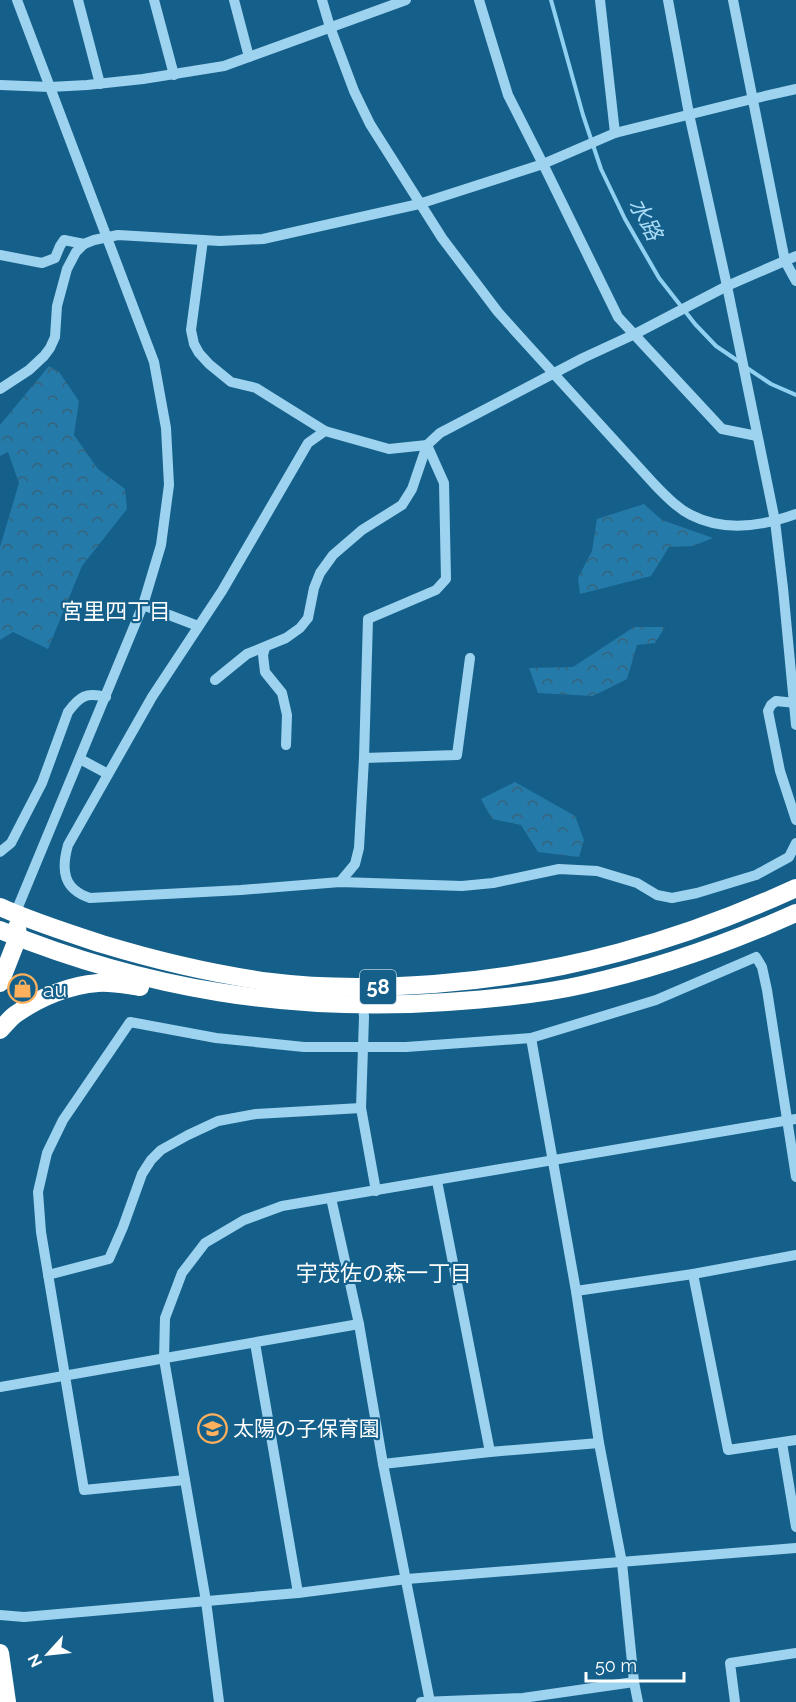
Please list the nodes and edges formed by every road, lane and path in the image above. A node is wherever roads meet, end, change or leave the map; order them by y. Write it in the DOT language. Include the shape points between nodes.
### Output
graph roads {
  1 [pos="17,0"];
  2 [pos="78,0"];
  3 [pos="154,0"];
  4 [pos="234,0"];
  5 [pos="322,0"];
  6 [pos="406,0"];
  7 [pos="479,0"];
  8 [pos="600,0"];
  9 [pos="668,0"];
  10 [pos="733,0"];
  11 [pos="330,27"];
  12 [pos="249,57"];
  13 [pos="174,75"];
  14 [pos="100,84"];
  15 [pos="0,85"];
  16 [pos="50,87"];
  17 [pos="796,89"];
  18 [pos="752,99"];
  19 [pos="689,114"];
  20 [pos="615,133"];
  21 [pos="543,164"];
  22 [pos="419,204"];
  23 [pos="106,237"];
  24 [pos="203,240"];
  25 [pos="84,244"];
  26 [pos="0,255"];
  27 [pos="796,256"];
  28 [pos="784,261"];
  29 [pos="796,282"];
  30 [pos="728,286"];
  31 [pos="635,334"];
  32 [pos="553,375"];
  33 [pos="0,389"];
  34 [pos="325,431"];
  35 [pos="757,436"];
  36 [pos="427,445"];
  37 [pos="796,514"];
  38 [pos="775,521"];
  39 [pos="143,604"];
  40 [pos="198,626"];
  41 [pos="265,648"];
  42 [pos="470,658"];
  43 [pos="215,680"];
  44 [pos="106,697"];
  45 [pos="794,703"];
  46 [pos="796,726"];
  47 [pos="286,745"];
  48 [pos="364,758"];
  49 [pos="80,759"];
  50 [pos="108,774"];
  51 [pos="796,820"];
  52 [pos="796,843"];
  53 [pos="0,852"];
  54 [pos="340,882"];
  55 [pos="796,888"];
  56 [pos="7,910"];
  57 [pos="796,913"];
  58 [pos="5,933"];
  59 [pos="166,982"];
  60 [pos="0,983"];
  61 [pos="363,1005"];
  62 [pos="0,1030"];
  63 [pos="531,1038"];
  64 [pos="363,1047"];
  65 [pos="361,1108"];
  66 [pos="791,1120"];
  67 [pos="554,1161"];
  68 [pos="796,1177"];
  69 [pos="437,1181"];
  70 [pos="376,1191"];
  71 [pos="331,1198"];
  72 [pos="796,1255"];
  73 [pos="693,1274"];
  74 [pos="48,1275"];
  75 [pos="576,1291"];
  76 [pos="359,1324"];
  77 [pos="255,1343"];
  78 [pos="164,1359"];
  79 [pos="65,1376"];
  80 [pos="0,1387"];
  81 [pos="796,1440"];
  82 [pos="599,1443"];
  83 [pos="782,1443"];
  84 [pos="490,1452"];
  85 [pos="383,1464"];
  86 [pos="185,1480"];
  87 [pos="796,1527"];
  88 [pos="796,1548"];
  89 [pos="622,1563"];
  90 [pos="406,1580"];
  91 [pos="298,1593"];
  92 [pos="206,1601"];
  93 [pos="0,1615"];
  94 [pos="0,1653"];
  95 [pos="796,1653"];
  96 [pos="634,1682"];
  97 [pos="523,1700"];
  98 [pos="7,1702"];
  99 [pos="219,1702"];
  100 [pos="427,1702"];
  101 [pos="638,1702"];
  102 [pos="735,1702"];
  1 -- 16 [label="street"];
  2 -- 14 [label="street"];
  3 -- 13 [label="street"];
  4 -- 12 [label="street"];
  5 -- 11 [label="street"];
  6 -- 11 [label="street"];
  7 -- 21 [label="street" via="508,94"];
  8 -- 20 [label="street"];
  9 -- 19 [label="street"];
  10 -- 18 [label="street"];
  11 -- 12 [label="street"];
  11 -- 22 [label="street" via="370,124"];
  12 -- 13 [label="street"];
  13 -- 14 [label="street"];
  14 -- 16 [label="street"];
  15 -- 16 [label="street"];
  16 -- 23 [label="street"];
  17 -- 18 [label="street"];
  18 -- 19 [label="street"];
  18 -- 28 [label="street"];
  19 -- 20 [label="street"];
  19 -- 30 [label="street"];
  20 -- 21 [label="street"];
  21 -- 22 [label="street"];
  21 -- 31 [label="street" via="618,316"];
  22 -- 24 [label="street" via="262,239"];
  22 -- 32 [label="street" via="491,302"];
  23 -- 24 [label="street"];
  23 -- 25 [label="street"];
  23 -- 39 [label="street" via="154,363 166,428 166,515"];
  24 -- 34 [label="street" via="191,330 194,344 209,364 231,382 256,388"];
  25 -- 26 [label="street" via="64,240 55,258 42,262"];
  25 -- 33 [label="street" via="67,269 50,348 29,370"];
  27 -- 28 [label="street"];
  28 -- 29 [label="street"];
  28 -- 30 [label="street"];
  30 -- 31 [label="street"];
  30 -- 35 [label="street"];
  31 -- 32 [label="street"];
  31 -- 35 [label="street" via="722,429"];
  32 -- 36 [label="street" via="440,433"];
  32 -- 38 [label="street" via="677,506 706,521 727,526"];
  34 -- 36 [label="street" via="389,449"];
  34 -- 40 [label="street" via="308,443"];
  35 -- 38 [label="street"];
  36 -- 41 [label="street" via="412,489 402,505 362,530 333,555 314,588 308,618 286,638"];
  36 -- 48 [label="street" via="444,483 446,579 436,590 368,619"];
  37 -- 38 [label="street"];
  38 -- 45 [label="street"];
  39 -- 40 [label="street"];
  39 -- 44 [label="street"];
  40 -- 50 [label="street"];
  41 -- 43 [label="street" via="247,654"];
  41 -- 47 [label="street" via="265,672 282,693 287,715"];
  42 -- 48 [label="street" via="457,755"];
  44 -- 49 [label="street"];
  44 -- 53 [label="street" via="84,695 68,712 42,783 11,843"];
  45 -- 46 [label="street"];
  45 -- 51 [label="street" via="776,701 768,711 780,771"];
  48 -- 54 [label="street" via="359,848 355,864"];
  49 -- 50 [label="street"];
  49 -- 56 [label="street"];
  50 -- 54 [label="street" via="68,845 63,862 68,883 78,894 90,898"];
  52 -- 54 [label="street" via="789,857 756,875 672,898 657,895 638,883 588,870 559,869 462,886"];
  55 -- 56 [label="highway, 58" via="718,922 602,958 507,976 370,988 272,982 180,966"];
  56 -- 58 [label="highway"];
  57 -- 61 [label="highway, 58" via="673,961 582,985 489,999"];
  58 -- 59 [label="highway, 58" via="92,964"];
  58 -- 60 [label="highway"];
  59 -- 61 [label="highway, 58" via="248,997"];
  59 -- 62 [label="highway" via="144,987 112,983 73,987 39,1000"];
  61 -- 64 [label="street"];
  63 -- 64 [label="street"];
  63 -- 66 [label="street" via="656,1000 756,957 767,990"];
  63 -- 67 [label="street"];
  64 -- 65 [label="street"];
  64 -- 74 [label="street" via="304,1047 227,1039 130,1022 63,1120 47,1153 38,1192"];
  65 -- 70 [label="street"];
  65 -- 74 [label="street" via="256,1114 218,1120 188,1135 161,1150 146,1167 109,1259"];
  66 -- 67 [label="street"];
  66 -- 68 [label="street"];
  67 -- 69 [label="street"];
  67 -- 75 [label="street"];
  69 -- 70 [label="street"];
  69 -- 84 [label="street"];
  70 -- 71 [label="street"];
  71 -- 76 [label="street"];
  71 -- 78 [label="street" via="282,1206 244,1220 205,1243 182,1273 165,1318"];
  72 -- 73 [label="street"];
  73 -- 75 [label="street"];
  73 -- 83 [label="street" via="728,1450"];
  74 -- 79 [label="street"];
  75 -- 82 [label="street"];
  76 -- 77 [label="street"];
  76 -- 85 [label="street"];
  77 -- 78 [label="street"];
  77 -- 91 [label="street"];
  78 -- 79 [label="street"];
  78 -- 86 [label="street"];
  79 -- 80 [label="street"];
  79 -- 86 [label="street" via="84,1490"];
  81 -- 83 [label="street"];
  82 -- 84 [label="street"];
  82 -- 89 [label="street"];
  83 -- 87 [label="street"];
  84 -- 85 [label="street"];
  85 -- 90 [label="street"];
  86 -- 92 [label="street"];
  88 -- 89 [label="street"];
  89 -- 90 [label="street"];
  89 -- 96 [label="street"];
  90 -- 91 [label="street"];
  90 -- 100 [label="street"];
  91 -- 92 [label="street"];
  92 -- 93 [label="street" via="24,1617"];
  92 -- 99 [label="street"];
  94 -- 98 [label="highway"];
  95 -- 102 [label="street" via="730,1663"];
  96 -- 97 [label="street"];
  96 -- 101 [label="street"];
  97 -- 100 [label="street"];
}
